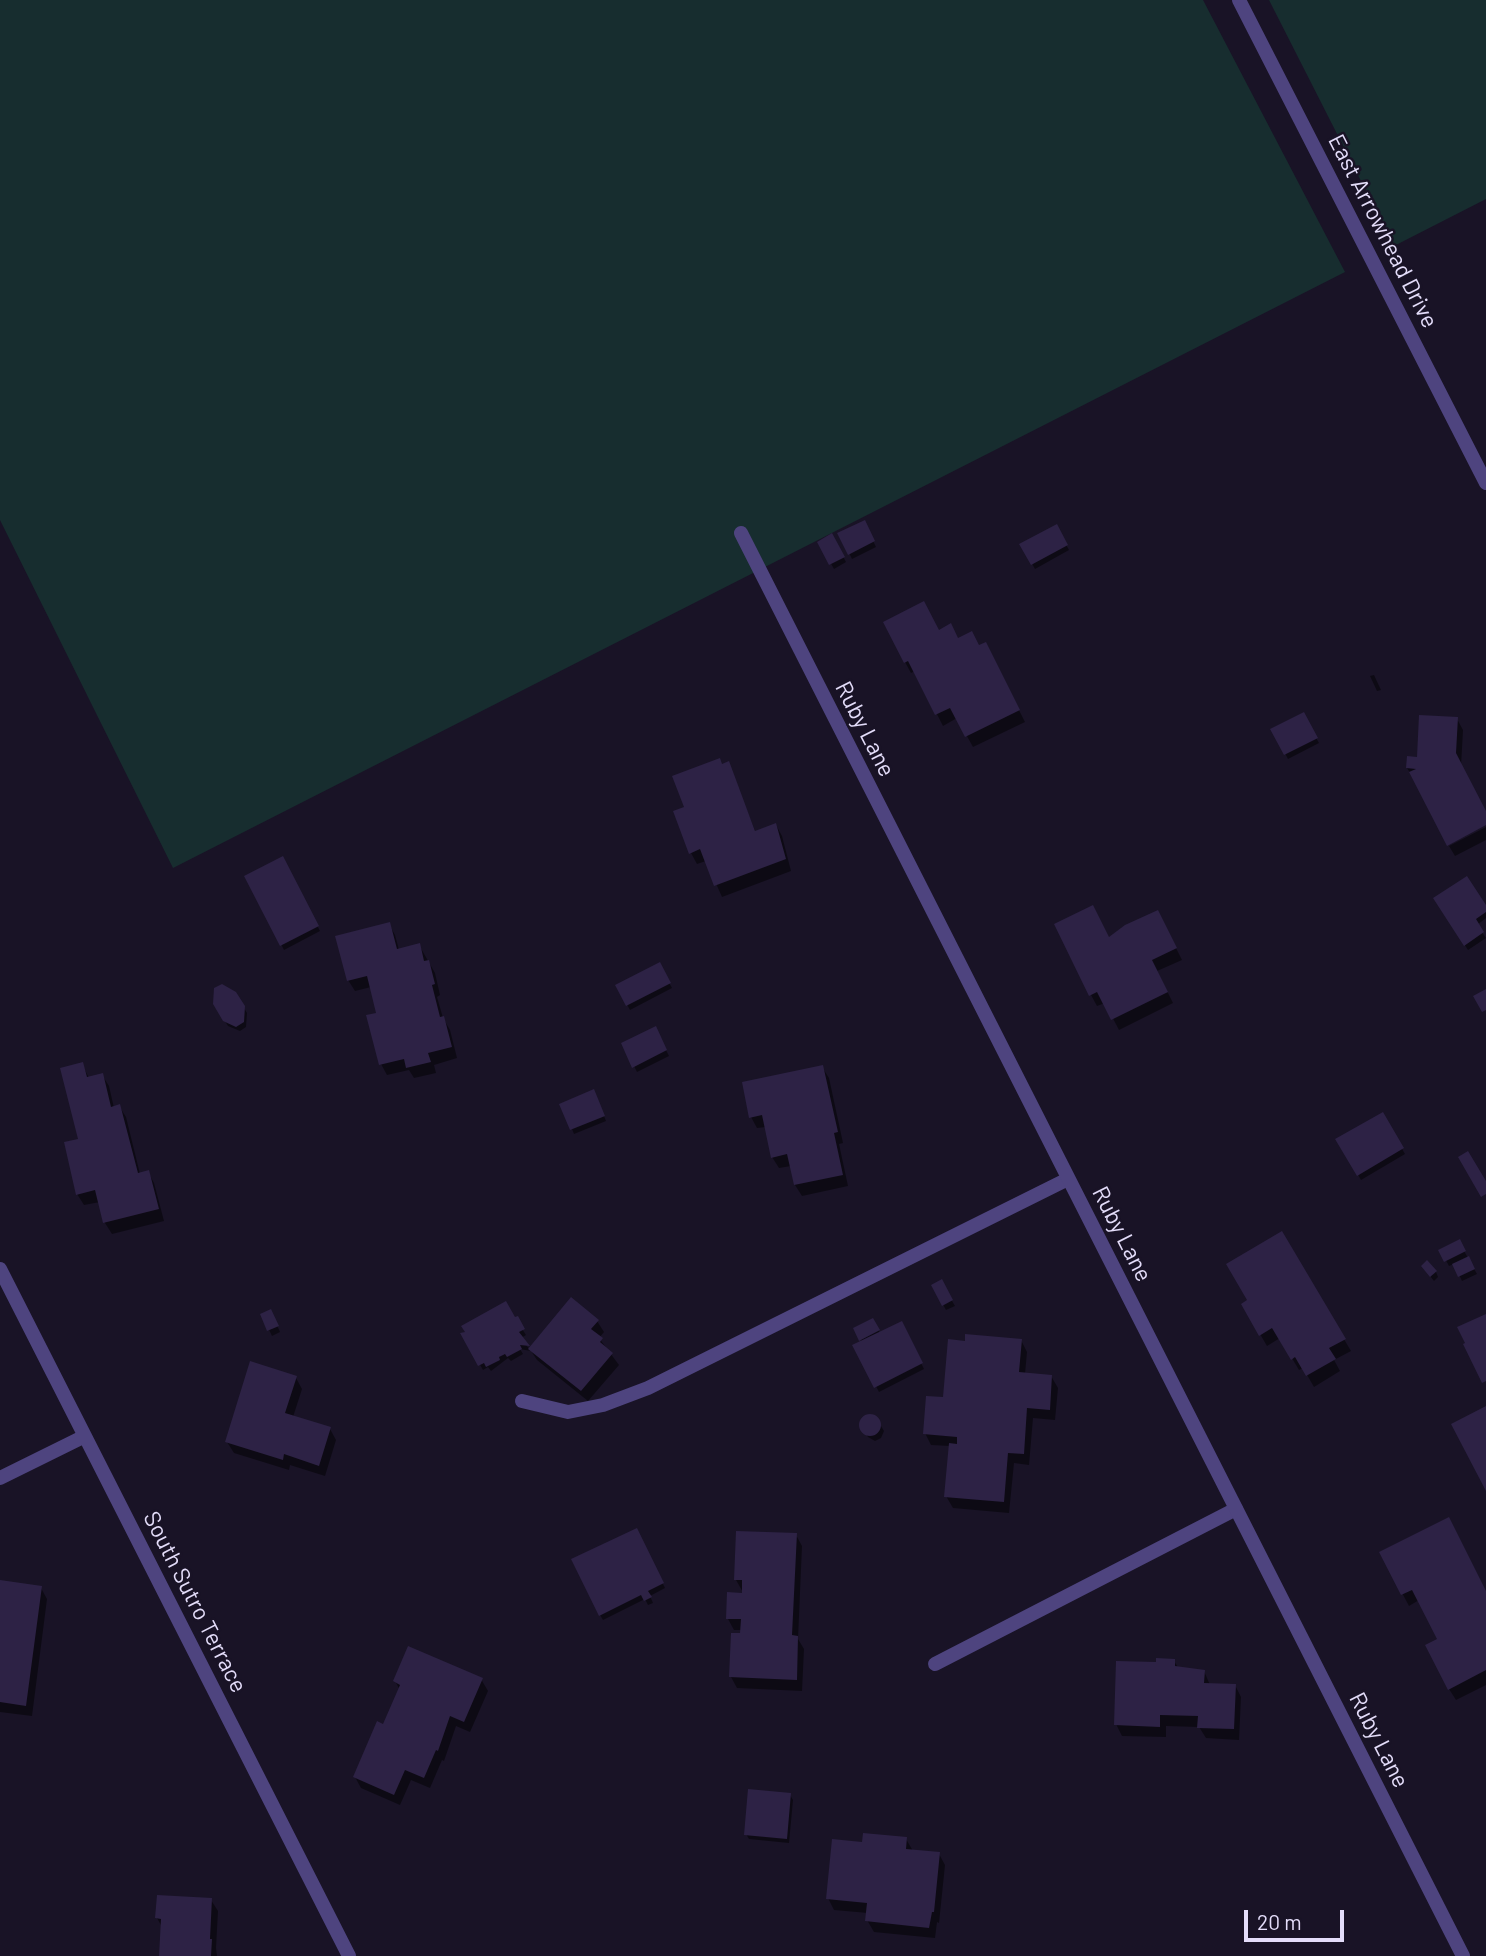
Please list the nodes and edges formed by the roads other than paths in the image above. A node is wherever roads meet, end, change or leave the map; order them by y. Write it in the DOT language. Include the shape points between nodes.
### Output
graph roads {
  1 [pos="1239,0"];
  2 [pos="1486,483"];
  3 [pos="741,533"];
  4 [pos="1069,1179"];
  5 [pos="0,1269"];
  6 [pos="522,1401"];
  7 [pos="85,1436"];
  8 [pos="0,1478"];
  9 [pos="1236,1509"];
  10 [pos="936,1664"];
  11 [pos="349,1956"];
  12 [pos="1463,1956"];
  1 -- 2 [label="street, East Arrowhead Drive"];
  3 -- 4 [label="street, Ruby Lane"];
  4 -- 6 [label="street" via="648,1388 568,1412"];
  4 -- 9 [label="street, Ruby Lane"];
  5 -- 7 [label="street, South Sutro Terrace"];
  7 -- 8 [label="street"];
  7 -- 11 [label="street, South Sutro Terrace"];
  9 -- 10 [label="street"];
  9 -- 12 [label="street, Ruby Lane"];
}
